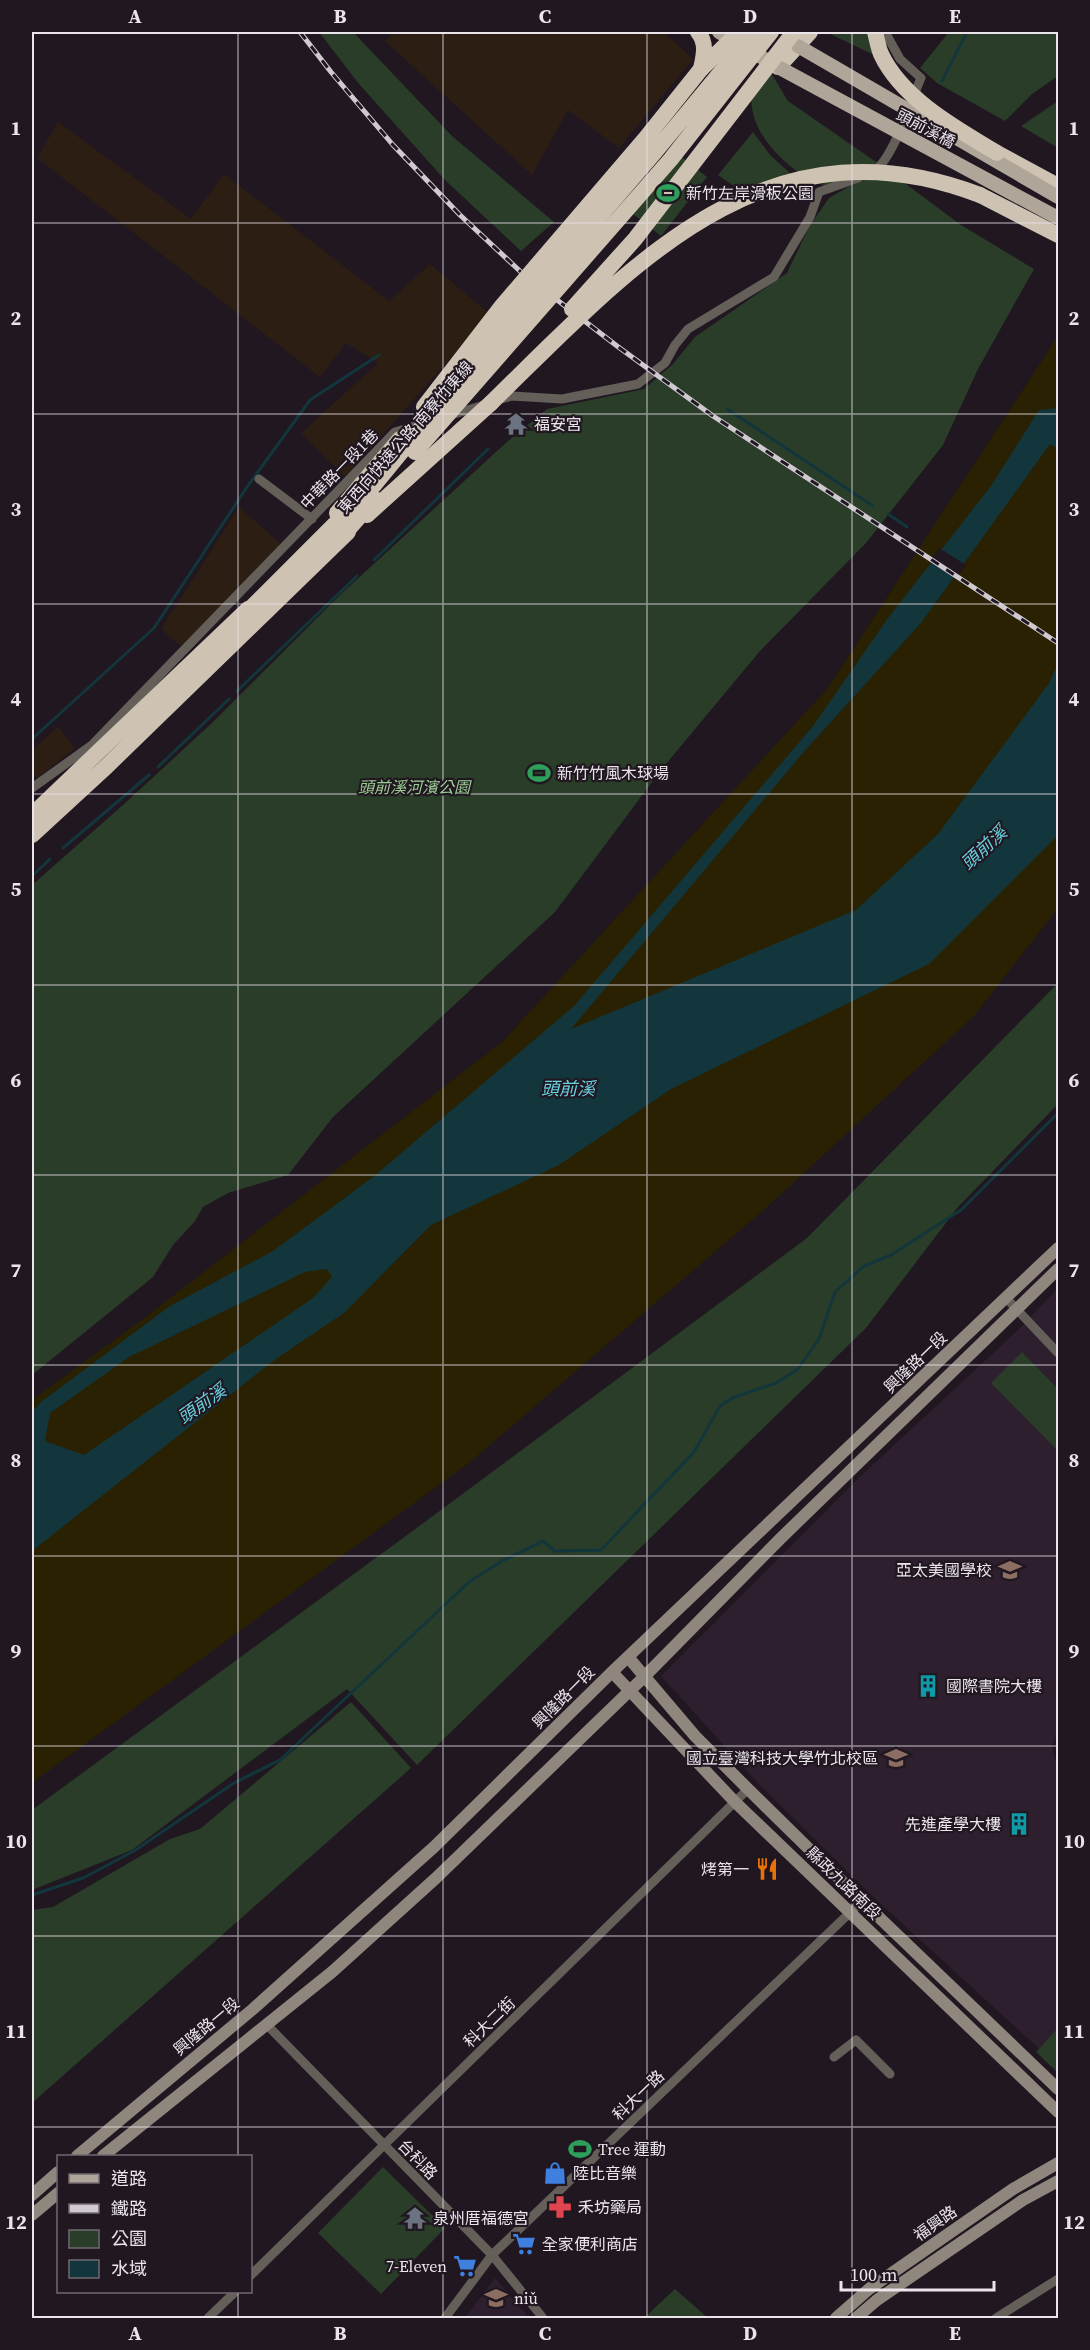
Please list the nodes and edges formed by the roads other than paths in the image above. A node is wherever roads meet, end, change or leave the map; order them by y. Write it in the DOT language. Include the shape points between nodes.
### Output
graph roads {
  1 [pos="698,32"];
  2 [pos="756,32"];
  3 [pos="771,32"];
  4 [pos="777,32"];
  5 [pos="810,32"];
  6 [pos="875,32"];
  7 [pos="885,32"];
  8 [pos="730,34"];
  9 [pos="796,39"];
  10 [pos="764,57"];
  11 [pos="778,66"];
  12 [pos="701,69"];
  13 [pos="1059,186"];
  14 [pos="1059,197"];
  15 [pos="1059,218"];
  16 [pos="1059,235"];
  17 [pos="491,403"];
  18 [pos="259,479"];
  19 [pos="312,519"];
  20 [pos="338,541"];
  21 [pos="240,619"];
  22 [pos="32,788"];
  23 [pos="32,815"];
  24 [pos="32,835"];
  25 [pos="1059,1248"];
  26 [pos="1059,1269"];
  27 [pos="1007,1299"];
  28 [pos="1017,1310"];
  29 [pos="1059,1353"];
  30 [pos="628,1657"];
  31 [pos="612,1672"];
  32 [pos="645,1676"];
  33 [pos="630,1689"];
  34 [pos="748,1789"];
  35 [pos="735,1802"];
  36 [pos="862,1901"];
  37 [pos="850,1912"];
  38 [pos="267,2025"];
  39 [pos="834,2057"];
  40 [pos="890,2074"];
  41 [pos="1059,2089"];
  42 [pos="1059,2112"];
  43 [pos="384,2145"];
  44 [pos="79,2155"];
  45 [pos="105,2155"];
  46 [pos="1059,2163"];
  47 [pos="57,2173"];
  48 [pos="1059,2181"];
  49 [pos="57,2194"];
  50 [pos="32,2195"];
  51 [pos="32,2215"];
  52 [pos="492,2255"];
  53 [pos="252,2274"];
  54 [pos="1059,2279"];
  55 [pos="234,2293"];
  56 [pos="207,2319"];
  57 [pos="445,2319"];
  58 [pos="543,2319"];
  59 [pos="836,2319"];
  60 [pos="856,2319"];
  61 [pos="996,2319"];
  1 -- 12 [label="highway" via="704,38"];
  2 -- 10 [label="street"];
  2 -- 21 [label="highway, 東西向快速公路 南寮竹東線, bridge" via="375,484"];
  3 -- 20 [label="highway, 東西向快速公路 南寮竹東線, bridge" via="671,159"];
  4 -- 9 [label="main road, 頭前溪橋"];
  5 -- 9 [label="highway"];
  6 -- 13 [label="highway, bridge" via="881,54 899,79 935,115"];
  7 -- 19 [label="street, 中華路一段1巷" via="900,59 921,78 894,142 877,170 819,192 810,217 774,277 688,329 665,363 638,384 562,399 512,396 395,432"];
  8 -- 10 [label="main road, 頭前溪橋"];
  8 -- 12 [label="highway"];
  9 -- 11 [label="highway"];
  9 -- 14 [label="main road, 頭前溪橋, bridge"];
  9 -- 17 [label="highway, bridge" via="635,239"];
  10 -- 11 [label="main road, 頭前溪橋"];
  11 -- 15 [label="main road, 頭前溪橋, bridge"];
  12 -- 21 [label="highway, bridge" via="502,306 392,448"];
  16 -- 17 [label="highway, bridge" via="980,195 922,177 851,172 792,180 735,201 644,259"];
  17 -- 20 [label="highway, bridge"];
  18 -- 19 [label="street"];
  19 -- 22 [label="street, 中華路一段1巷" via="92,745"];
  20 -- 24 [label="highway, 東西向快速公路 南寮竹東線"];
  21 -- 23 [label="highway, 東西向快速公路 南寮竹東線"];
  25 -- 27 [label="street, 興隆路一段"];
  26 -- 28 [label="street, 興隆路一段"];
  27 -- 28 [label="street"];
  27 -- 30 [label="street, 興隆路一段"];
  28 -- 29 [label="street"];
  28 -- 32 [label="street, 興隆路一段"];
  30 -- 31 [label="street, 興隆路一段"];
  30 -- 32 [label="street, 縣政九路南段"];
  31 -- 33 [label="street, 縣政九路南段"];
  31 -- 44 [label="street, 興隆路一段" via="434,1847"];
  32 -- 33 [label="street, 興隆路一段"];
  32 -- 34 [label="street, 縣政九路南段" via="695,1736"];
  33 -- 35 [label="street, 縣政九路南段"];
  33 -- 38 [label="street, 興隆路一段" via="436,1878"];
  34 -- 35 [label="street, 科大二街"];
  34 -- 36 [label="street, 縣政九路南段"];
  35 -- 37 [label="street, 縣政九路南段"];
  35 -- 43 [label="street, 科大二街"];
  36 -- 37 [label="street, 科大一路"];
  36 -- 41 [label="street, 縣政九路南段"];
  37 -- 42 [label="street, 縣政九路南段"];
  37 -- 52 [label="street, 科大一路"];
  38 -- 43 [label="street, 台科路"];
  38 -- 45 [label="street, 興隆路一段"];
  39 -- 40 [label="street" via="856,2040"];
  43 -- 52 [label="street, 台科路"];
  43 -- 53 [label="street, 科大二街"];
  46 -- 59 [label="street, 福興路" via="1013,2189 869,2289"];
  47 -- 50 [label="street"];
  48 -- 60 [label="street, 福興路" via="1023,2200 877,2300"];
  49 -- 51 [label="street"];
  52 -- 57 [label="street, 科大一路"];
  52 -- 58 [label="street, 台科路"];
  54 -- 61 [label="street"];
  55 -- 56 [label="street"];
}
